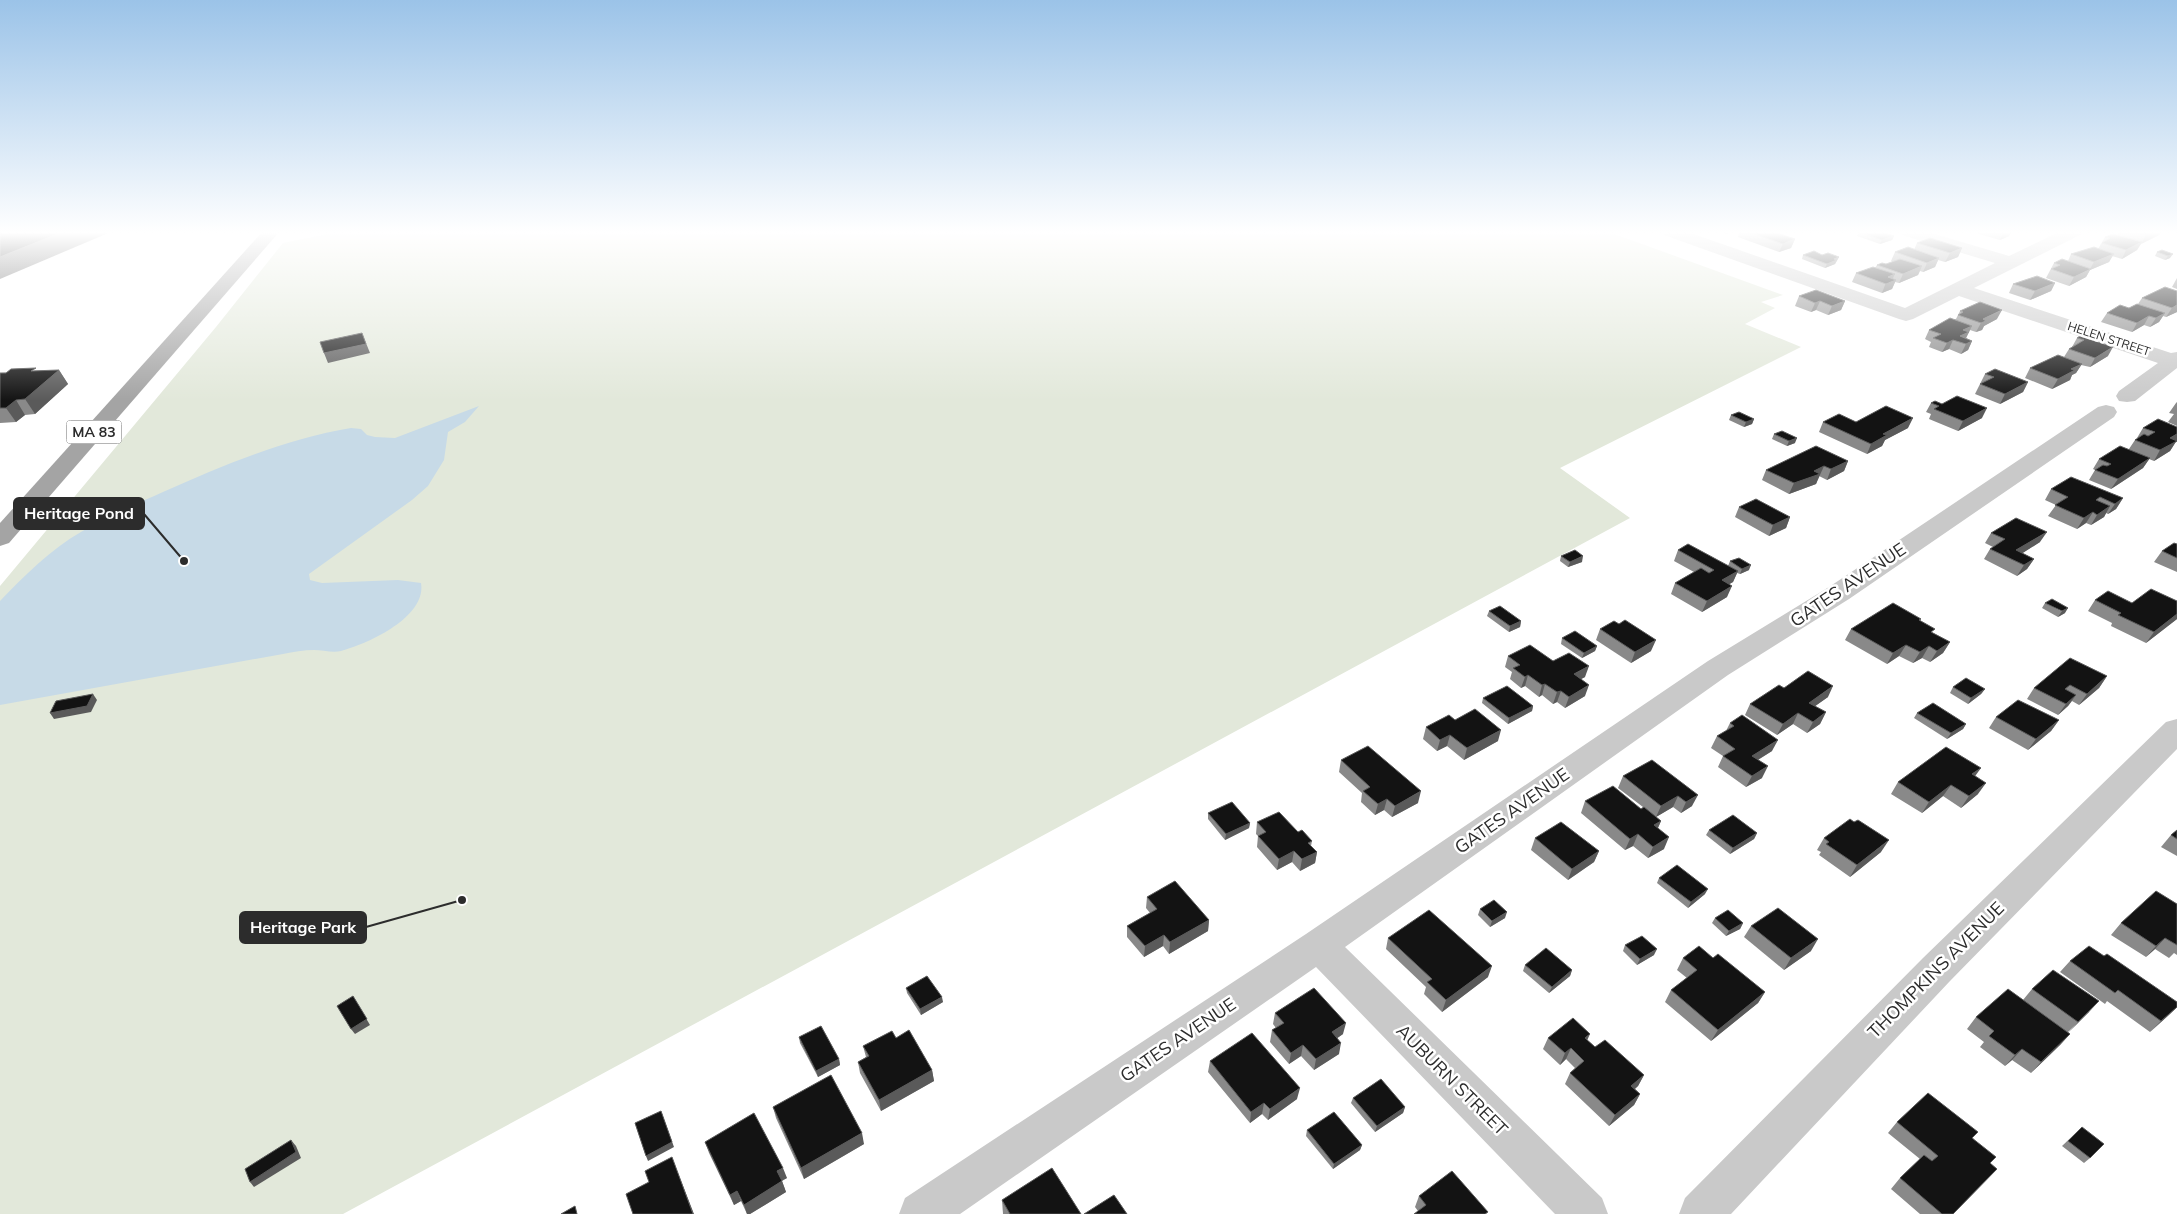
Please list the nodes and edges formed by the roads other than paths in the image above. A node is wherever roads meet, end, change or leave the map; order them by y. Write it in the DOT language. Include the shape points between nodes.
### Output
graph roads {
  1 [pos="222,288"];
  2 [pos="1829,288"];
  3 [pos="1961,288"];
  4 [pos="1958,289"];
  5 [pos="2175,359"];
  6 [pos="0,538"];
  7 [pos="2177,730"];
  8 [pos="1319,945"];
  9 [pos="922,1214"];
  10 [pos="1586,1214"];
  11 [pos="1700,1214"];
  1 -- 6 [label="main road, MA 83"];
  2 -- 4 [label="street" via="1906,315"];
  3 -- 4 [label="street"];
  4 -- 5 [label="street, HELEN STREET"];
  5 -- 8 [label="street, GATES AVENUE" via="2116,404 1839,593 1718,668"];
  7 -- 11 [label="street, THOMPKINS AVENUE" via="1944,962"];
  8 -- 9 [label="street, GATES AVENUE"];
  8 -- 10 [label="street, AUBURN STREET"];
}
